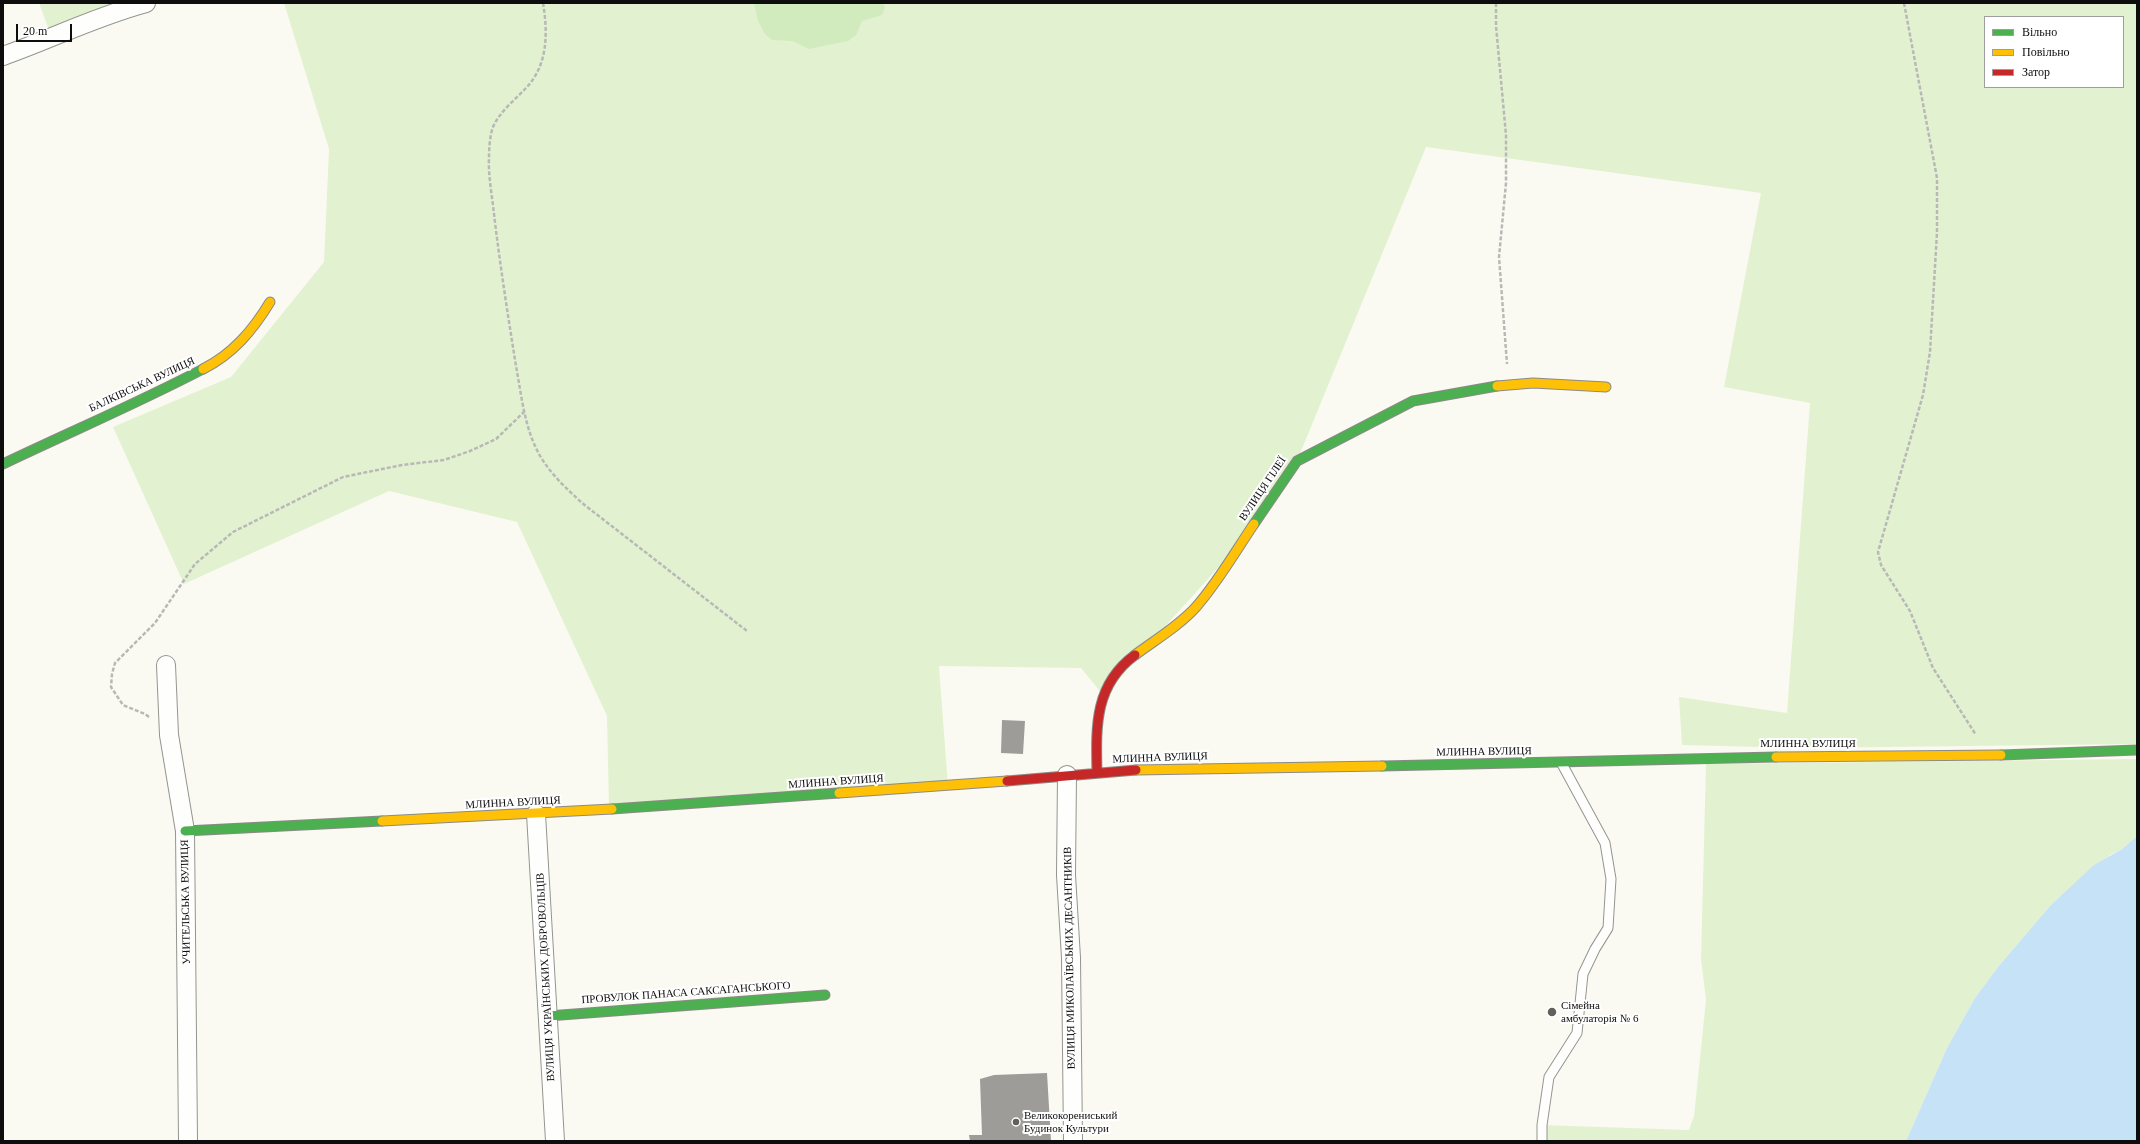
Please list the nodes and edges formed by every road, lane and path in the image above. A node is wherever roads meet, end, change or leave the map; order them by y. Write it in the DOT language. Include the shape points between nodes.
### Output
graph roads {
  1 [pos="146,3"];
  2 [pos="543,3"];
  3 [pos="1496,3"];
  4 [pos="1904,3"];
  5 [pos="3,56"];
  6 [pos="270,302"];
  7 [pos="1505,385"];
  8 [pos="1606,387"];
  9 [pos="525,412"];
  10 [pos="3,464"];
  11 [pos="747,630"];
  12 [pos="166,665"];
  13 [pos="169,735"];
  14 [pos="2137,750"];
  15 [pos="1990,755"];
  16 [pos="1562,763"];
  17 [pos="1097,773"];
  18 [pos="1067,775"];
  19 [pos="536,814"];
  20 [pos="185,831"];
  21 [pos="825,995"];
  22 [pos="548,1016"];
  23 [pos="188,1141"];
  24 [pos="555,1141"];
  25 [pos="1073,1141"];
  26 [pos="1542,1141"];
  1 -- 5 [label="street"];
  2 -- 9 [label="path" via="546,48 539,72 493,127 488,157 497,243"];
  3 -- 7 [label="path" via="1506,135 1506,182 1499,257 1501,310 1507,360"];
  4 -- 15 [label="path" via="1937,178 1937,232 1930,352 1923,395 1878,552 1881,565 1913,618 1933,668"];
  6 -- 10 [label="street, БАЛКІВСЬКА ВУЛИЦЯ" via="256,325 222,360 147,398"];
  7 -- 8 [label="street, ВУЛИЦЯ ГІЛЕЇ" via="1533,383"];
  7 -- 17 [label="street, ВУЛИЦЯ ГІЛЕЇ" via="1413,401 1297,461 1195,608 1179,623 1124,663 1115,673 1099,707 1096,733"];
  9 -- 11 [label="path" via="536,448 544,463 568,490"];
  9 -- 13 [label="path" via="496,439 470,451 444,460 402,465 343,478 233,532 195,564 155,623 115,663 112,674 111,687 123,705 145,714"];
  12 -- 13 [label="street, УЧИТЕЛЬСЬКА ВУЛИЦЯ"];
  13 -- 20 [label="street, УЧИТЕЛЬСЬКА ВУЛИЦЯ"];
  14 -- 15 [label="street, МЛИННА ВУЛИЦЯ"];
  15 -- 16 [label="street, МЛИННА ВУЛИЦЯ" via="1706,757"];
  16 -- 17 [label="street, МЛИННА ВУЛИЦЯ" via="1127,770"];
  16 -- 26 [label="lane" via="1605,843 1611,879 1609,921 1608,928 1583,974 1577,1033 1549,1076"];
  17 -- 18 [label="street, МЛИННА ВУЛИЦЯ"];
  18 -- 19 [label="street, МЛИННА ВУЛИЦЯ" via="948,786"];
  18 -- 25 [label="street, ВУЛИЦЯ МИКОЛАЇВСЬКИХ ДЕСАНТНИКІВ" via="1066,875 1071,958"];
  19 -- 20 [label="street, МЛИННА ВУЛИЦЯ"];
  19 -- 22 [label="street, ВУЛИЦЯ УКРАЇНСЬКИХ ДОБРОВОЛЬЦІВ"];
  20 -- 23 [label="street, УЧИТЕЛЬСЬКА ВУЛИЦЯ"];
  21 -- 22 [label="street, ПРОВУЛОК ПАНАСА САКСАГАНСЬКОГО"];
  22 -- 24 [label="street, ВУЛИЦЯ УКРАЇНСЬКИХ ДОБРОВОЛЬЦІВ"];
}
